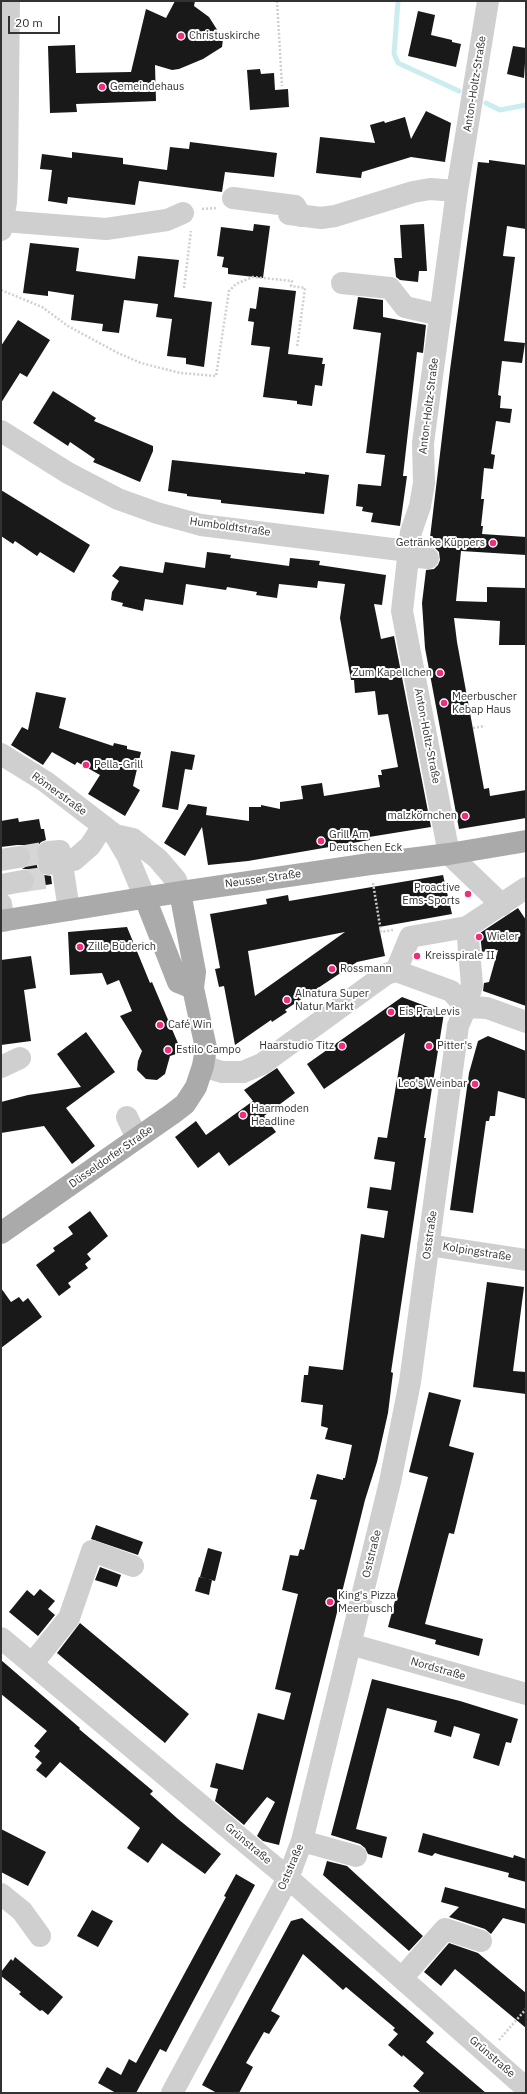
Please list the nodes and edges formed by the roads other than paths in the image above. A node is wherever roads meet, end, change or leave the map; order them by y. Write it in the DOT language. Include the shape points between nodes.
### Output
graph roads {
  1 [pos="9,1"];
  2 [pos="488,1"];
  3 [pos="457,191"];
  4 [pos="233,198"];
  5 [pos="187,219"];
  6 [pos="2,225"];
  7 [pos="342,283"];
  8 [pos="440,315"];
  9 [pos="1,431"];
  10 [pos="414,555"];
  11 [pos="1,754"];
  12 [pos="109,831"];
  13 [pos="526,841"];
  14 [pos="449,854"];
  15 [pos="13,868"];
  16 [pos="1,885"];
  17 [pos="526,888"];
  18 [pos="180,892"];
  19 [pos="145,898"];
  20 [pos="502,905"];
  21 [pos="69,910"];
  22 [pos="2,915"];
  23 [pos="467,928"];
  24 [pos="396,971"];
  25 [pos="193,988"];
  26 [pos="466,1007"];
  27 [pos="526,1022"];
  28 [pos="20,1058"];
  29 [pos="203,1066"];
  30 [pos="1,1068"];
  31 [pos="127,1117"];
  32 [pos="137,1138"];
  33 [pos="1,1233"];
  34 [pos="428,1244"];
  35 [pos="526,1260"];
  36 [pos="133,1566"];
  37 [pos="1,1638"];
  38 [pos="350,1644"];
  39 [pos="32,1664"];
  40 [pos="526,1694"];
  41 [pos="302,1841"];
  42 [pos="356,1856"];
  43 [pos="288,1878"];
  44 [pos="1,1894"];
  45 [pos="40,1936"];
  46 [pos="481,1941"];
  47 [pos="402,1978"];
  48 [pos="526,2088"];
  49 [pos="172,2093"];
  1 -- 6 [label="street" via="7,177"];
  2 -- 3 [label="street, Anton-Holtz-Straße"];
  3 -- 4 [label="street" via="430,189 413,192 343,220 296,217 295,206"];
  3 -- 8 [label="street, Anton-Holtz-Straße"];
  5 -- 6 [label="street" via="106,229"];
  7 -- 8 [label="street" via="390,288 405,307"];
  8 -- 10 [label="street, Anton-Holtz-Straße" via="423,443 424,483 420,506 411,532"];
  9 -- 10 [label="street, Humboldtstraße" via="68,473 118,499 156,513 202,525"];
  10 -- 14 [label="street, Anton-Holtz-Straße" via="402,611"];
  11 -- 12 [label="street, Römerstraße" via="46,782"];
  12 -- 18 [label="street, Römerstraße" via="133,839 158,859 176,880"];
  12 -- 19 [label="street, Römerstraße" via="127,855"];
  12 -- 21 [label="street" via="74,860 55,866"];
  13 -- 14 [label="main road, Neusser Straße"];
  14 -- 18 [label="main road, Neusser Straße"];
  14 -- 20 [label="street"];
  15 -- 16 [label="street"];
  17 -- 20 [label="street"];
  18 -- 19 [label="main road, Neusser Straße"];
  18 -- 25 [label="main road, Düsseldorfer Straße" via="195,972"];
  19 -- 21 [label="main road, Neusser Straße"];
  19 -- 25 [label="main road" via="178,982"];
  20 -- 23 [label="street"];
  21 -- 22 [label="main road, Neusser Straße"];
  23 -- 24 [label="street" via="410,937"];
  23 -- 26 [label="street" via="472,985"];
  24 -- 26 [label="street" via="451,991"];
  24 -- 29 [label="street" via="386,974 262,1064 243,1072 222,1072"];
  25 -- 29 [label="main road, Düsseldorfer Straße" via="206,1048"];
  26 -- 27 [label="street" via="487,1008"];
  26 -- 34 [label="street, Oststraße" via="458,1026"];
  28 -- 30 [label="street"];
  29 -- 32 [label="main road, Düsseldorfer Straße" via="196,1087 185,1104"];
  31 -- 32 [label="street"];
  32 -- 33 [label="main road, Düsseldorfer Straße"];
  34 -- 35 [label="street, Kolpingstraße"];
  34 -- 38 [label="street, Oststraße" via="410,1382 390,1482"];
  36 -- 39 [label="street" via="92,1551 69,1618"];
  37 -- 39 [label="street, Grünstraße"];
  38 -- 40 [label="street, Nordstraße"];
  38 -- 41 [label="street, Oststraße"];
  39 -- 43 [label="street, Grünstraße"];
  41 -- 42 [label="street"];
  41 -- 43 [label="street, Oststraße"];
  43 -- 47 [label="street, Grünstraße"];
  43 -- 49 [label="street, Oststraße"];
  44 -- 45 [label="street" via="22,1912"];
  46 -- 47 [label="street" via="445,1929"];
  47 -- 48 [label="street, Grünstraße"];
}
